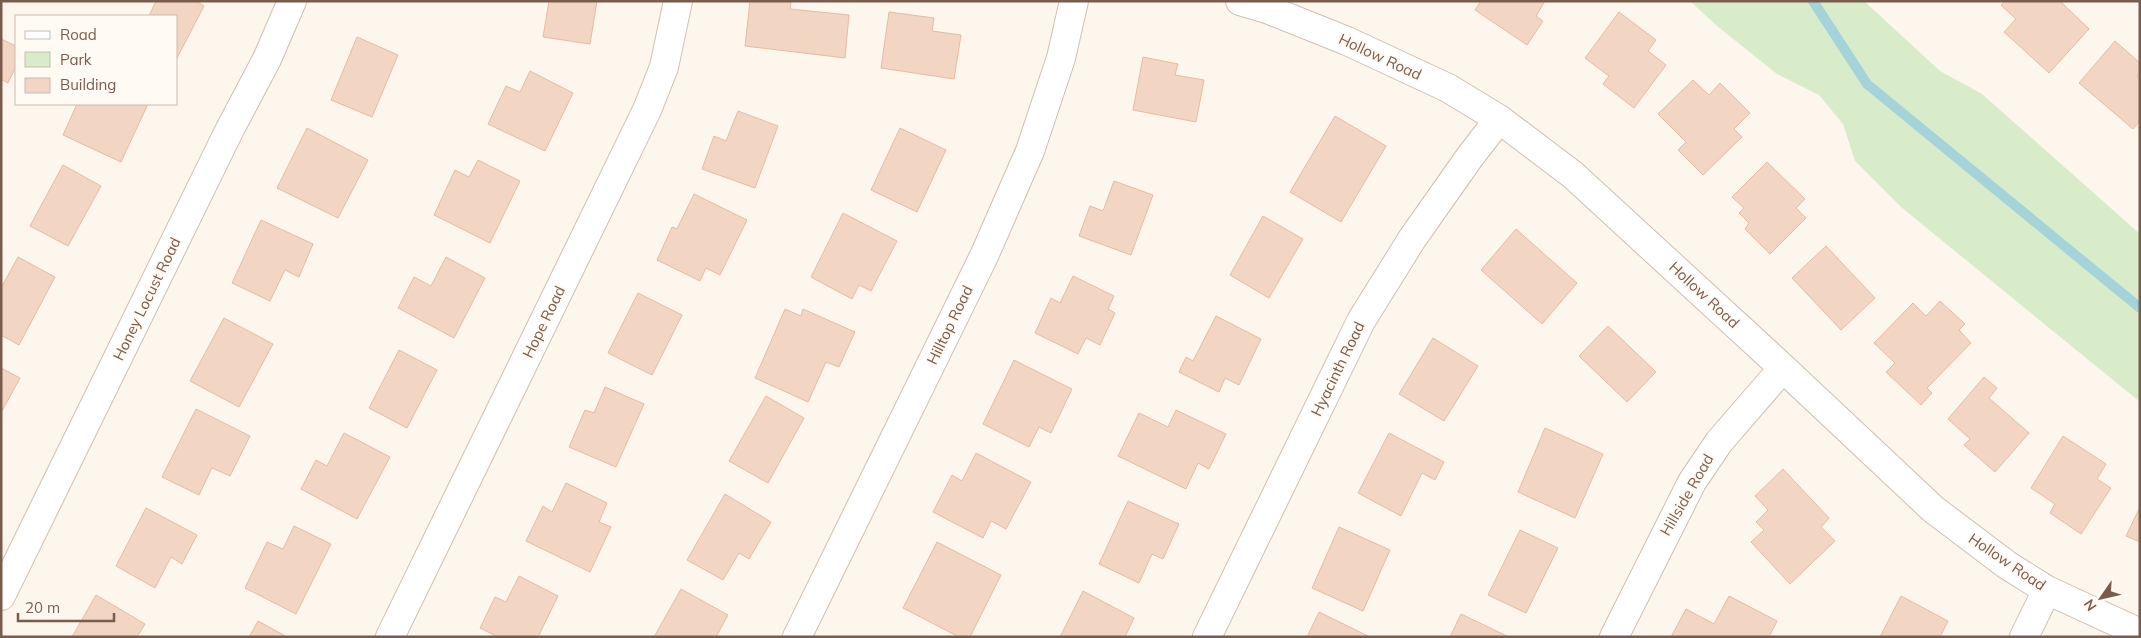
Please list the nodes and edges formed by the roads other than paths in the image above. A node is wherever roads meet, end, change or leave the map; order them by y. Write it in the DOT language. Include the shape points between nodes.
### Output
graph roads {
  1 [pos="292,1"];
  2 [pos="678,1"];
  3 [pos="1074,1"];
  4 [pos="1240,1"];
  5 [pos="1499,120"];
  6 [pos="1783,368"];
  7 [pos="2047,590"];
  8 [pos="1,596"];
  9 [pos="2140,633"];
  10 [pos="390,637"];
  11 [pos="797,637"];
  12 [pos="1207,637"];
  13 [pos="1614,637"];
  14 [pos="2024,637"];
  1 -- 8 [label="street, Honey Locust Road" via="267,59"];
  2 -- 10 [label="street, Hope Road" via="664,66 647,110"];
  3 -- 11 [label="street, Hilltop Road" via="1061,58 1015,186 984,256"];
  4 -- 5 [label="street, Hollow Road" via="1347,41 1448,88"];
  5 -- 6 [label="street, Hollow Road" via="1573,175"];
  5 -- 12 [label="street, Hyacinth Road" via="1412,239 1361,321"];
  6 -- 7 [label="street, Hollow Road" via="1933,509 2007,565"];
  6 -- 13 [label="street, Hillside Road" via="1719,442 1692,482"];
  7 -- 9 [label="street, Hollow Road"];
  7 -- 14 [label="street"];
}
